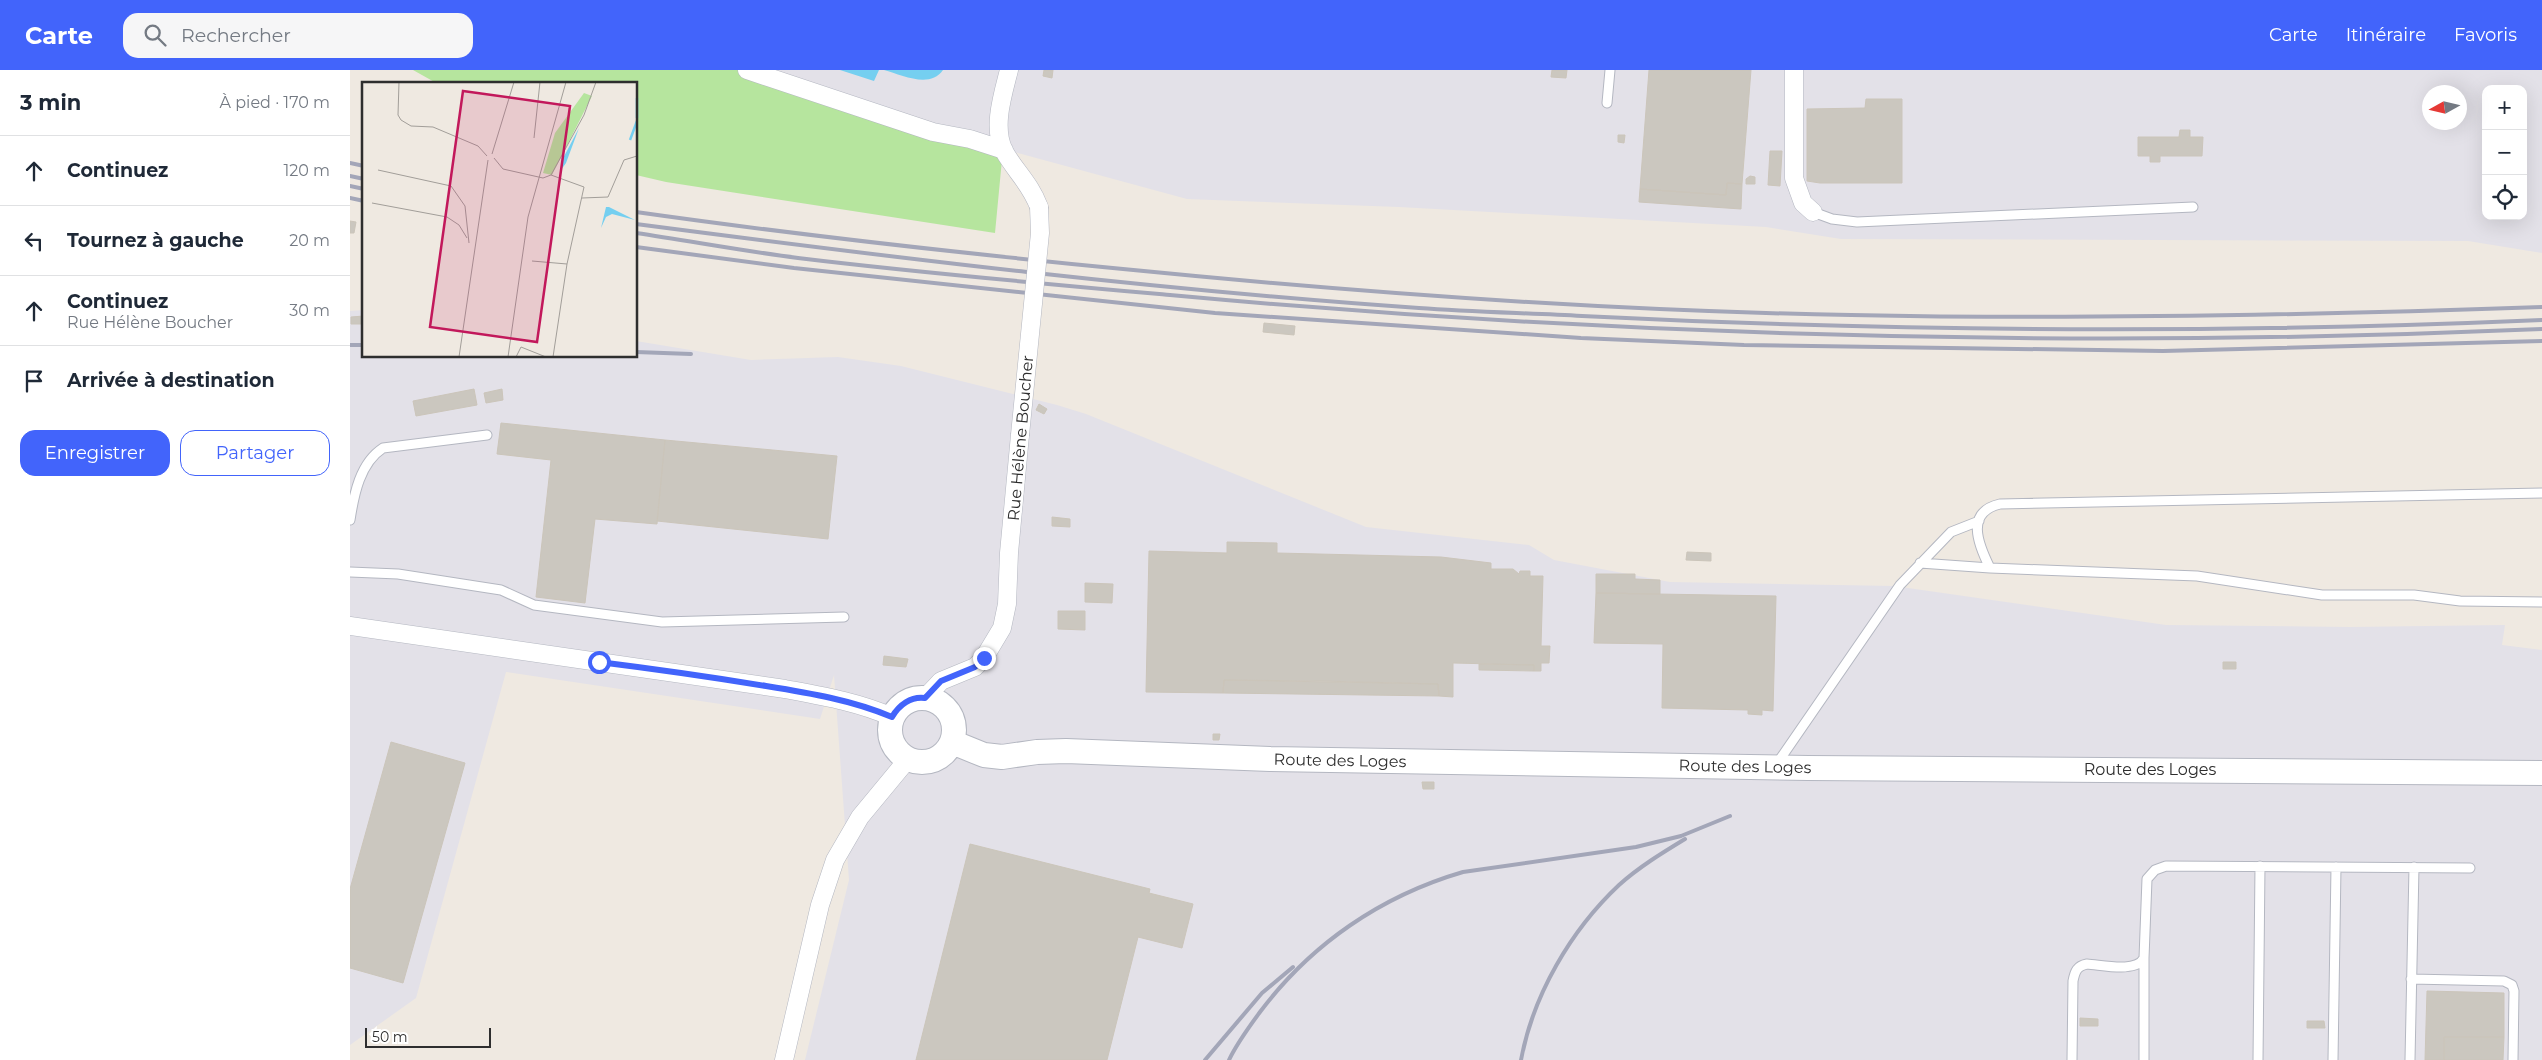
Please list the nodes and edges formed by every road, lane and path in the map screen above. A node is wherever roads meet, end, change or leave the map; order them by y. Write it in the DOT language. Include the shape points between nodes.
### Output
graph roads {
  1 [pos="747,70"];
  2 [pos="1008,70"];
  3 [pos="1610,70"];
  4 [pos="1794,70"];
  5 [pos="1607,103"];
  6 [pos="1004,150"];
  7 [pos="2193,206"];
  8 [pos="1813,212"];
  9 [pos="486,435"];
  10 [pos="2542,494"];
  11 [pos="350,520"];
  12 [pos="1979,521"];
  13 [pos="1920,563"];
  14 [pos="1990,568"];
  15 [pos="350,572"];
  16 [pos="2539,602"];
  17 [pos="844,617"];
  18 [pos="350,626"];
  19 [pos="925,698"];
  20 [pos="892,717"];
  21 [pos="952,742"];
  22 [pos="908,759"];
  23 [pos="1774,767"];
  24 [pos="2542,772"];
  25 [pos="2260,866"];
  26 [pos="2336,867"];
  27 [pos="2414,868"];
  28 [pos="2470,868"];
  29 [pos="2144,958"];
  30 [pos="2412,979"];
  31 [pos="784,1060"];
  32 [pos="2072,1060"];
  33 [pos="2144,1060"];
  34 [pos="2258,1060"];
  35 [pos="2333,1060"];
  36 [pos="2410,1060"];
  37 [pos="2513,1060"];
  1 -- 6 [label="street" via="933,132"];
  2 -- 6 [label="street" via="999,114"];
  3 -- 5 [label="lane"];
  4 -- 8 [label="street" via="1794,178 1803,204"];
  6 -- 19 [label="street, Rue Hélène Boucher, bridge" via="1034,192 1039,207 1040,233 1009,553 1007,604 1002,628 984,658 975,667 941,681"];
  7 -- 8 [label="lane" via="1857,222 1832,219"];
  9 -- 11 [label="lane" via="383,448 375,453 363,470"];
  10 -- 12 [label="lane" via="2000,504 1987,507"];
  12 -- 13 [label="lane" via="1951,532"];
  12 -- 14 [label="lane" via="1978,544"];
  13 -- 14 [label="lane"];
  13 -- 23 [label="lane" via="1891,597"];
  14 -- 16 [label="lane" via="2197,576 2322,595"];
  15 -- 17 [label="lane" via="398,574 492,588 534,604 662,622"];
  18 -- 20 [label="street" via="785,689 862,705"];
  19 -- 20 [label="street" via="911,699"];
  19 -- 21 [label="street" via="945,707 953,720"];
  20 -- 22 [label="street" via="890,734 893,744"];
  21 -- 22 [label="street" via="940,757 923,762"];
  21 -- 23 [label="street, Route des Loges" via="984,755 1002,757 1066,751 1270,759"];
  22 -- 31 [label="street" via="860,817 835,860 820,905"];
  23 -- 24 [label="street, Route des Loges"];
  25 -- 26 [label="lane"];
  25 -- 29 [label="lane" via="2166,866 2155,870 2147,879"];
  25 -- 34 [label="lane"];
  26 -- 27 [label="lane"];
  26 -- 35 [label="lane"];
  27 -- 28 [label="lane"];
  27 -- 30 [label="lane"];
  29 -- 32 [label="lane" via="2142,963 2133,966 2087,964 2075,972"];
  29 -- 33 [label="lane"];
  30 -- 36 [label="lane"];
  30 -- 37 [label="lane" via="2504,981 2512,985"];
}
